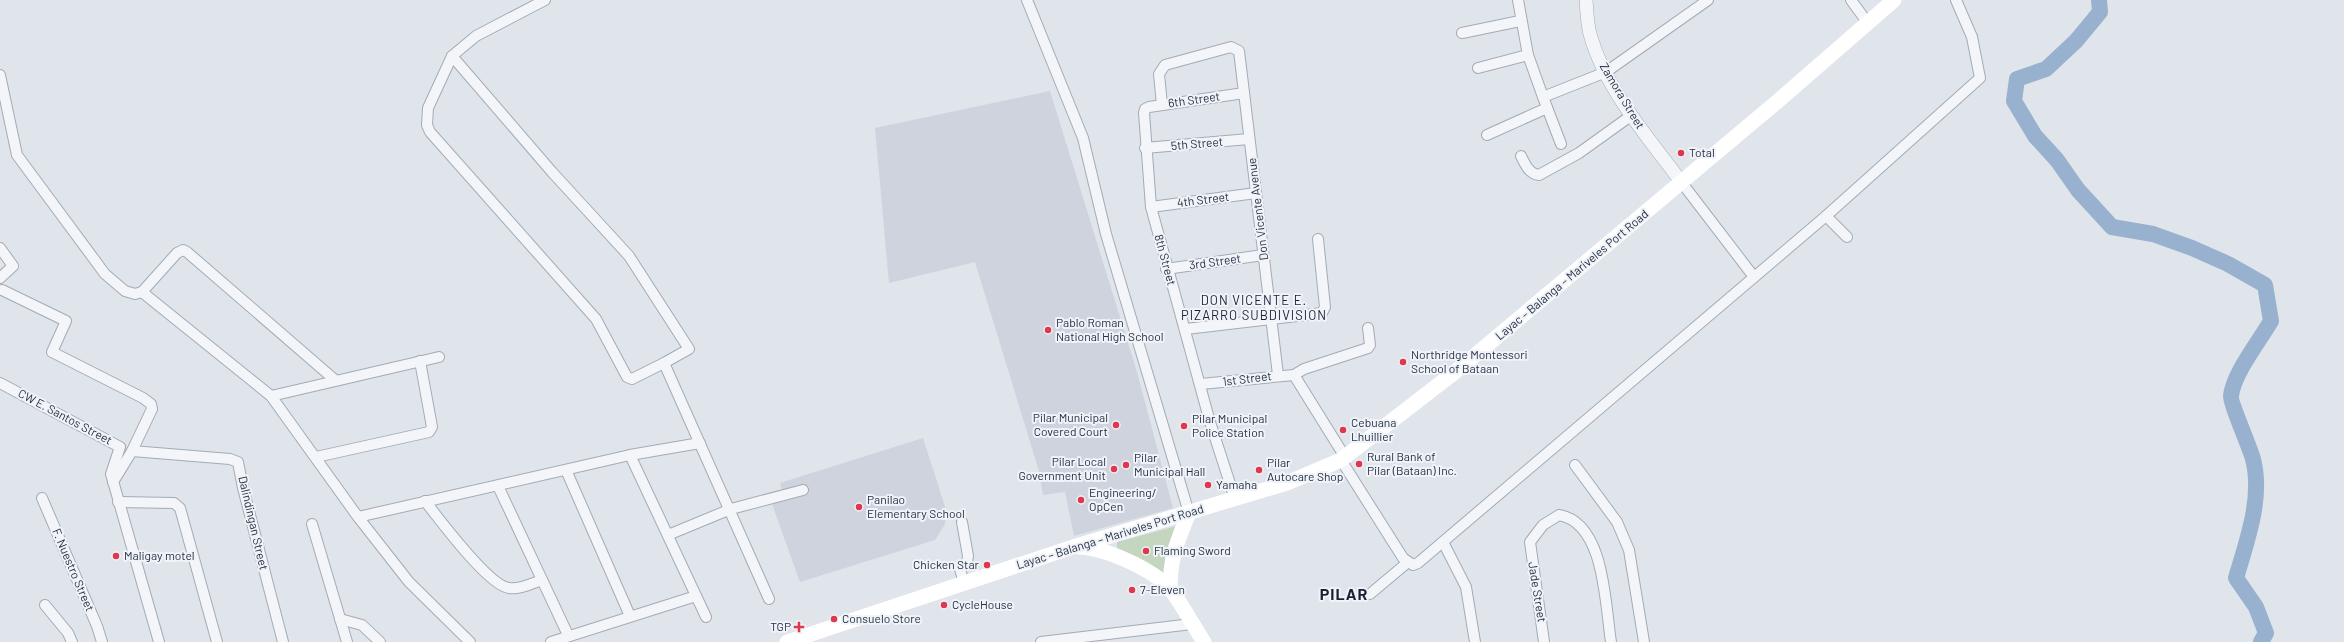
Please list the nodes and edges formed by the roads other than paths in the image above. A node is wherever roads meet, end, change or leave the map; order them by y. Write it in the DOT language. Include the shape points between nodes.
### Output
graph roads {
  1 [pos="545,0"];
  2 [pos="1027,0"];
  3 [pos="1518,0"];
  4 [pos="1586,0"];
  5 [pos="1708,0"];
  6 [pos="1851,0"];
  7 [pos="1894,0"];
  8 [pos="1956,0"];
  9 [pos="1520,21"];
  10 [pos="1867,22"];
  11 [pos="1462,33"];
  12 [pos="1528,55"];
  13 [pos="452,56"];
  14 [pos="1478,68"];
  15 [pos="1606,72"];
  16 [pos="0,75"];
  17 [pos="1244,93"];
  18 [pos="1543,97"];
  19 [pos="1162,104"];
  20 [pos="1547,108"];
  21 [pos="1145,109"];
  22 [pos="1632,114"];
  23 [pos="1487,134"];
  24 [pos="1249,139"];
  25 [pos="1561,144"];
  26 [pos="1145,148"];
  27 [pos="1521,156"];
  28 [pos="1682,182"];
  29 [pos="1256,193"];
  30 [pos="1151,207"];
  31 [pos="1826,216"];
  32 [pos="1847,236"];
  33 [pos="1318,239"];
  34 [pos="0,248"];
  35 [pos="1263,255"];
  36 [pos="1166,269"];
  37 [pos="1754,277"];
  38 [pos="0,278"];
  39 [pos="2,290"];
  40 [pos="142,292"];
  41 [pos="1271,319"];
  42 [pos="1368,328"];
  43 [pos="1186,330"];
  44 [pos="439,357"];
  45 [pos="420,362"];
  46 [pos="664,363"];
  47 [pos="1294,375"];
  48 [pos="1278,376"];
  49 [pos="334,380"];
  50 [pos="0,383"];
  51 [pos="1201,384"];
  52 [pos="271,396"];
  53 [pos="700,443"];
  54 [pos="132,451"];
  55 [pos="630,456"];
  56 [pos="316,457"];
  57 [pos="1343,458"];
  58 [pos="1575,465"];
  59 [pos="566,470"];
  60 [pos="113,482"];
  61 [pos="498,486"];
  62 [pos="803,490"];
  63 [pos="42,498"];
  64 [pos="1235,499"];
  65 [pos="425,501"];
  66 [pos="118,502"];
  67 [pos="731,510"];
  68 [pos="1189,513"];
  69 [pos="358,517"];
  70 [pos="962,522"];
  71 [pos="312,524"];
  72 [pos="668,534"];
  73 [pos="1443,542"];
  74 [pos="1073,547"];
  75 [pos="1407,563"];
  76 [pos="542,580"];
  77 [pos="964,583"];
  78 [pos="1170,590"];
  79 [pos="1370,594"];
  80 [pos="696,596"];
  81 [pos="769,599"];
  82 [pos="45,605"];
  83 [pos="630,616"];
  84 [pos="706,617"];
  85 [pos="340,619"];
  86 [pos="1192,624"];
  87 [pos="568,636"];
  88 [pos="72,642"];
  89 [pos="102,642"];
  90 [pos="159,642"];
  91 [pos="217,642"];
  92 [pos="283,642"];
  93 [pos="347,642"];
  94 [pos="380,642"];
  95 [pos="470,642"];
  96 [pos="551,642"];
  97 [pos="787,642"];
  98 [pos="1040,642"];
  99 [pos="1204,642"];
  100 [pos="1476,642"];
  101 [pos="1544,642"];
  102 [pos="1611,642"];
  103 [pos="1644,642"];
  1 -- 13 [label="street" via="476,36"];
  2 -- 68 [label="street" via="1083,138 1106,234"];
  3 -- 9 [label="street"];
  4 -- 15 [label="street, Zamora Street" via="1590,32"];
  5 -- 15 [label="street"];
  6 -- 10 [label="street"];
  7 -- 10 [label="main road, Layac – Balanga – Mariveles Port Road"];
  8 -- 31 [label="street" via="1972,37 1980,78"];
  9 -- 11 [label="street"];
  9 -- 12 [label="street"];
  10 -- 28 [label="main road, Layac – Balanga – Mariveles Port Road"];
  12 -- 14 [label="street"];
  12 -- 18 [label="street"];
  13 -- 46 [label="street" via="629,256 689,350"];
  13 -- 46 [label="street" via="428,108 427,125 430,132 596,319 627,377 638,377"];
  15 -- 18 [label="street"];
  15 -- 22 [label="street, Zamora Street"];
  16 -- 40 [label="street" via="17,155 104,274 126,290 135,294"];
  17 -- 19 [label="street, 6th Street"];
  17 -- 19 [label="street, Don Vicente Avenue" via="1239,51 1231,47 1165,64 1159,74"];
  17 -- 24 [label="street, Don Vicente Avenue"];
  18 -- 20 [label="street"];
  19 -- 21 [label="street, 6th Street"];
  20 -- 23 [label="street"];
  20 -- 25 [label="street"];
  21 -- 26 [label="street, 8th Street"];
  22 -- 27 [label="street" via="1579,153 1539,175 1529,170"];
  22 -- 28 [label="street, Zamora Street"];
  24 -- 26 [label="street, 5th Street"];
  24 -- 29 [label="street, Don Vicente Avenue"];
  26 -- 30 [label="street, 8th Street"];
  28 -- 37 [label="street"];
  28 -- 57 [label="main road, Layac – Balanga – Mariveles Port Road" via="1455,372"];
  29 -- 30 [label="street, 4th Street"];
  29 -- 35 [label="street, Don Vicente Avenue"];
  30 -- 36 [label="street, 8th Street"];
  31 -- 32 [label="street"];
  31 -- 37 [label="street"];
  33 -- 41 [label="street" via="1325,307 1322,313"];
  34 -- 38 [label="street" via="13,266"];
  35 -- 36 [label="street, 3rd Street"];
  35 -- 41 [label="street, Don Vicente Avenue"];
  36 -- 43 [label="street, 8th Street"];
  37 -- 73 [label="street"];
  39 -- 54 [label="street" via="66,320 52,352 151,404 152,409"];
  40 -- 49 [label="street" via="177,252 183,250"];
  40 -- 52 [label="street"];
  41 -- 43 [label="street"];
  41 -- 48 [label="street, Don Vicente Avenue"];
  42 -- 47 [label="street" via="1368,348 1304,368"];
  43 -- 51 [label="street, 8th Street"];
  44 -- 45 [label="street"];
  45 -- 49 [label="street"];
  45 -- 56 [label="street" via="432,427 429,432"];
  46 -- 53 [label="street"];
  47 -- 48 [label="street, 1st Street"];
  47 -- 57 [label="street"];
  48 -- 51 [label="street, 1st Street"];
  49 -- 52 [label="street"];
  50 -- 60 [label="street, CW E. Santos Street" via="117,444 119,451 110,470"];
  51 -- 64 [label="street, 8th Street"];
  52 -- 56 [label="street"];
  53 -- 55 [label="street"];
  53 -- 67 [label="street"];
  54 -- 60 [label="street"];
  54 -- 92 [label="street, Dalindingan Street" via="230,459 238,462"];
  55 -- 59 [label="street"];
  55 -- 72 [label="street"];
  56 -- 69 [label="street"];
  57 -- 64 [label="main road, Layac – Balanga – Mariveles Port Road" via="1291,481"];
  57 -- 75 [label="street"];
  58 -- 103 [label="street" via="1616,522 1629,550"];
  59 -- 61 [label="street"];
  59 -- 83 [label="street"];
  60 -- 66 [label="street, CW E. Santos Street"];
  61 -- 65 [label="street"];
  61 -- 76 [label="street"];
  62 -- 67 [label="street"];
  63 -- 89 [label="street, F. Nuestro Street" via="98,626"];
  64 -- 68 [label="main road, Layac – Balanga – Mariveles Port Road"];
  65 -- 69 [label="street"];
  65 -- 76 [label="street" via="471,557 500,584 512,588"];
  66 -- 90 [label="street, CW E. Santos Street"];
  66 -- 91 [label="street" via="174,503 180,508"];
  67 -- 72 [label="street"];
  67 -- 81 [label="street"];
  68 -- 74 [label="main road, Layac – Balanga – Mariveles Port Road"];
  68 -- 78 [label="main road" via="1174,546"];
  69 -- 95 [label="street" via="408,582"];
  70 -- 77 [label="street" via="968,556 967,562 960,569"];
  71 -- 85 [label="street"];
  72 -- 80 [label="street"];
  73 -- 75 [label="street" via="1418,563"];
  73 -- 100 [label="street" via="1466,587"];
  74 -- 77 [label="main road, Layac – Balanga – Mariveles Port Road"];
  74 -- 78 [label="main road" via="1118,556 1142,568"];
  75 -- 79 [label="street"];
  76 -- 87 [label="street"];
  77 -- 97 [label="main road, Layac – Balanga – Mariveles Port Road"];
  78 -- 86 [label="main road"];
  80 -- 83 [label="street"];
  80 -- 84 [label="street"];
  82 -- 88 [label="street" via="68,633"];
  83 -- 87 [label="street"];
  85 -- 93 [label="street"];
  85 -- 94 [label="street" via="362,624"];
  86 -- 98 [label="street"];
  86 -- 99 [label="main road"];
  87 -- 96 [label="street"];
  101 -- 102 [label="street, Jade Street" via="1530,542 1543,525 1559,515 1573,519 1581,525 1596,551"];
}
